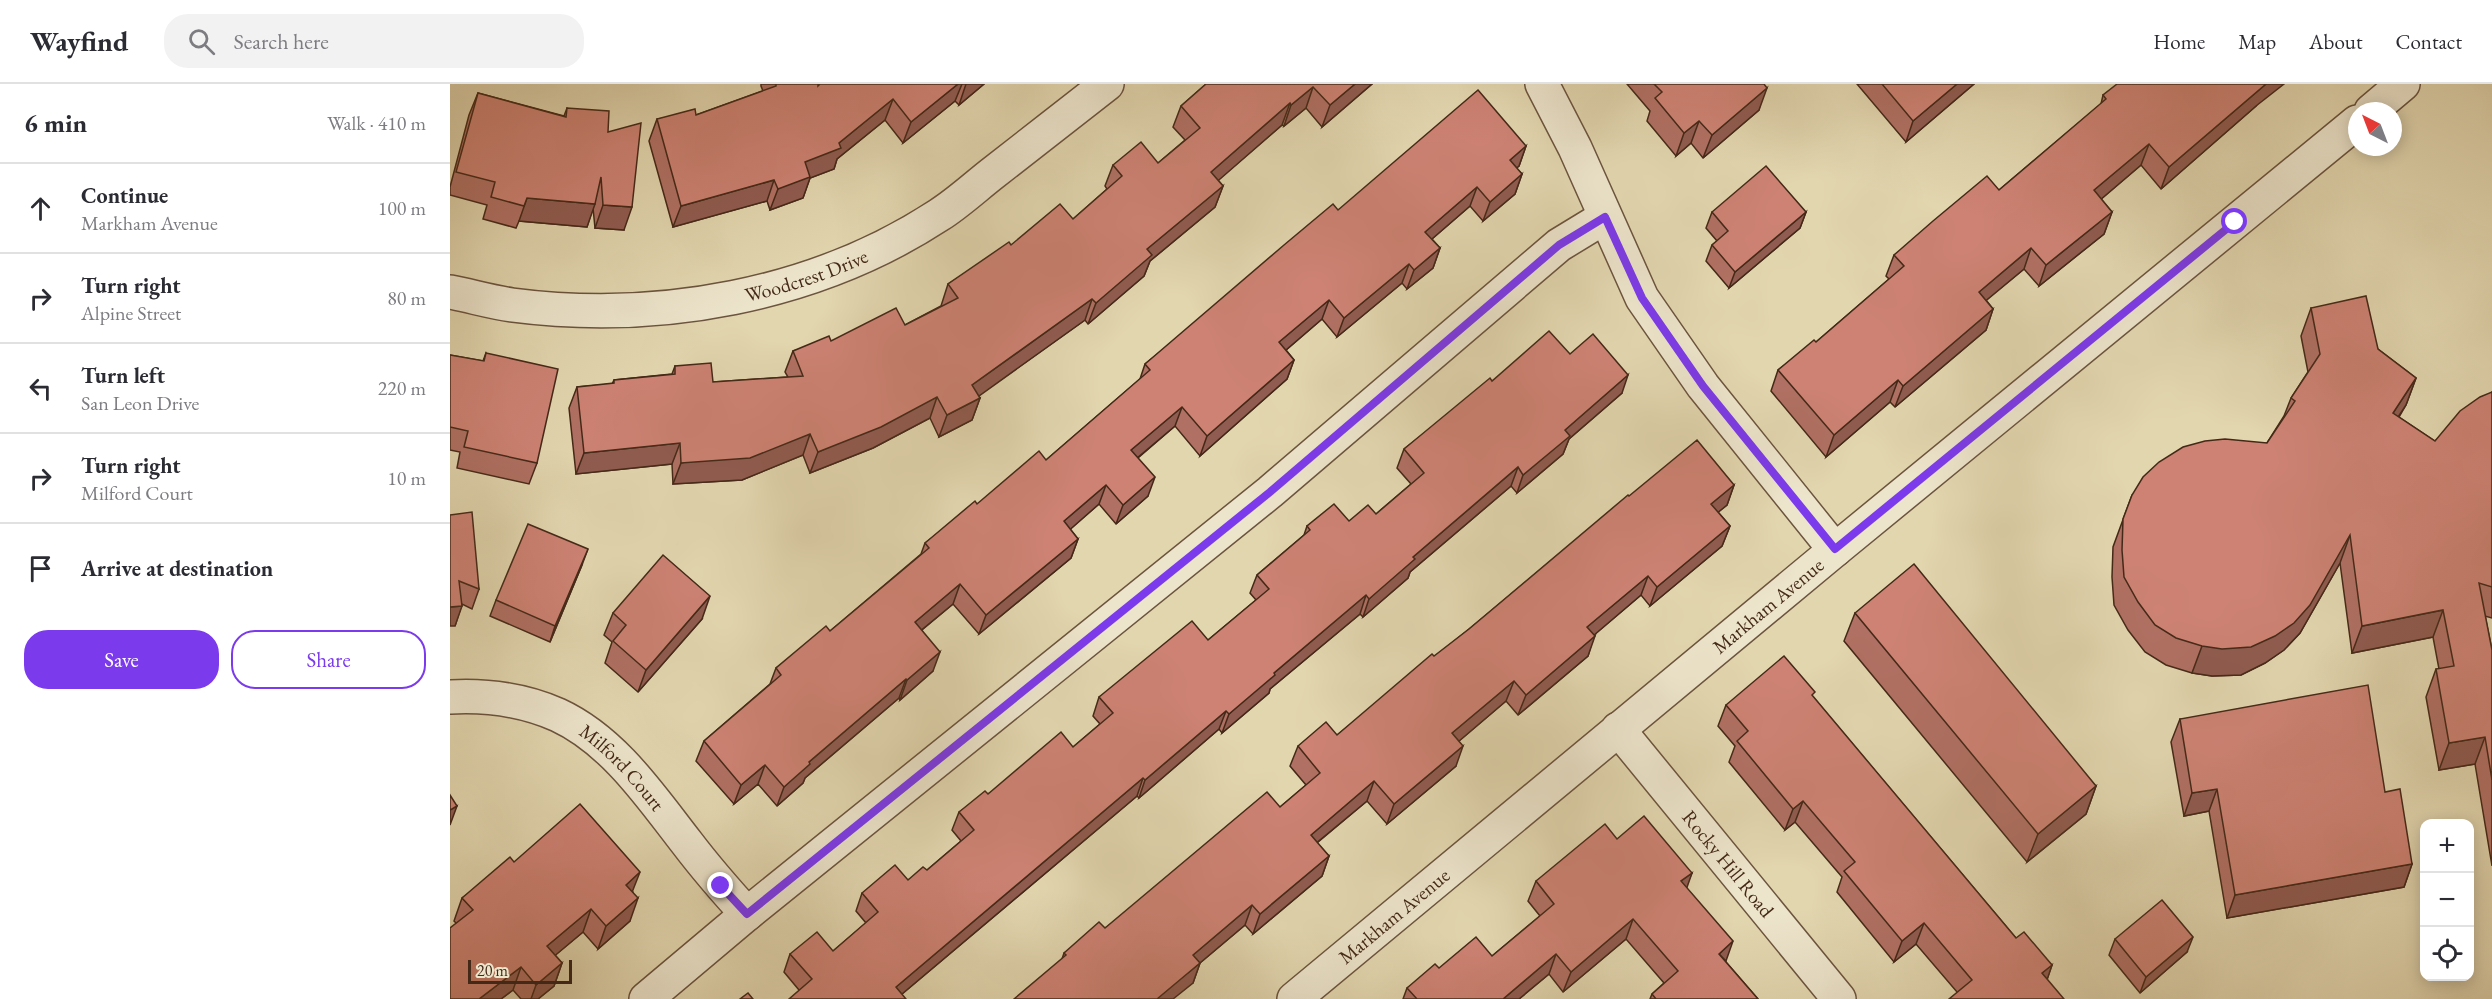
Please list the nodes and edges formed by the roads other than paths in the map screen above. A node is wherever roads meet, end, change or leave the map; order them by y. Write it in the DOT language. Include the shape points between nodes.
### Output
graph roads {
  1 [pos="1107,84"];
  2 [pos="1542,84"];
  3 [pos="2403,84"];
  4 [pos="2382,102"];
  5 [pos="2348,129"];
  6 [pos="1605,217"];
  7 [pos="450,292"];
  8 [pos="1835,549"];
  9 [pos="450,697"];
  10 [pos="1618,729"];
  11 [pos="747,914"];
  12 [pos="646,999"];
  13 [pos="1294,999"];
  14 [pos="1839,999"];
  1 -- 7 [label="street, Woodcrest Drive" via="939,215 880,248 804,279 730,299 597,311 512,305"];
  2 -- 6 [label="street"];
  3 -- 4 [label="street"];
  5 -- 8 [label="street, Markham Avenue"];
  6 -- 8 [label="street" via="1642,298 1703,386"];
  6 -- 11 [label="street" via="1559,245 1270,492"];
  8 -- 10 [label="street, Markham Avenue"];
  9 -- 11 [label="street, Milford Court" via="513,700 558,715 599,742 637,779"];
  10 -- 13 [label="street, Markham Avenue"];
  10 -- 14 [label="street, Rocky Hill Road"];
  11 -- 12 [label="street"];
}
